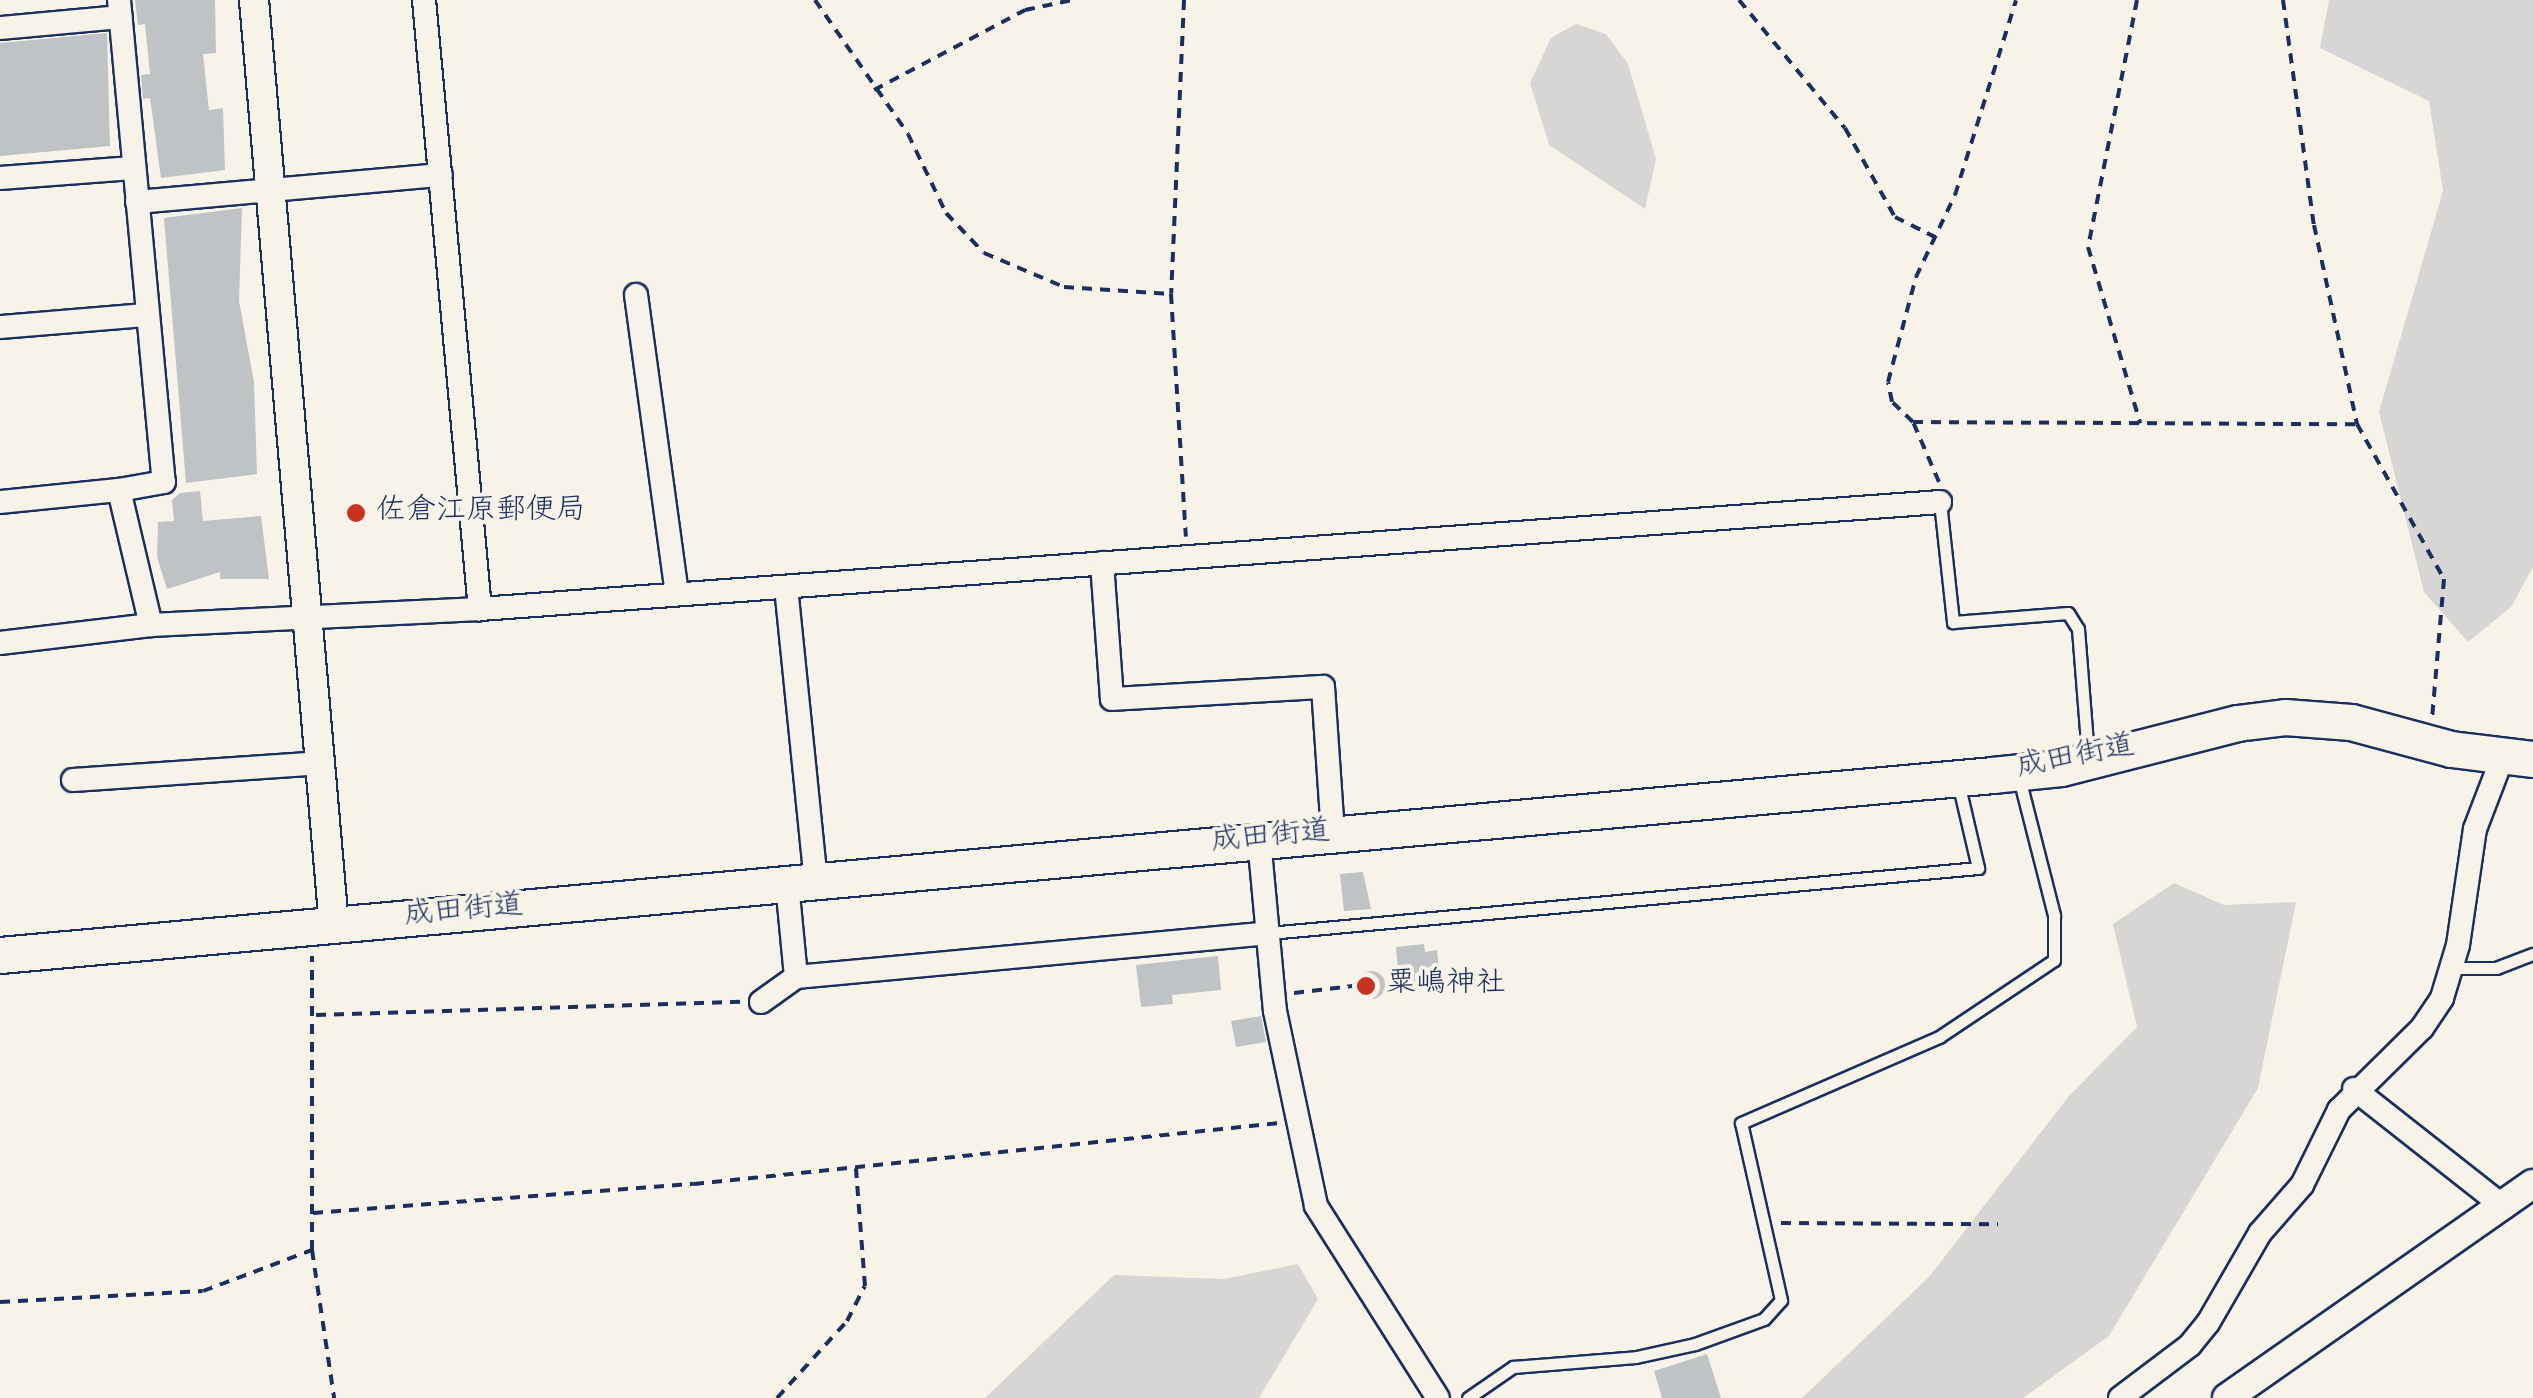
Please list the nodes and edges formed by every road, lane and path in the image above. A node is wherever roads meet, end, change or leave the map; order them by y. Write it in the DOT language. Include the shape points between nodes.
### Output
graph roads {
  1 [pos="254,0"];
  2 [pos="424,0"];
  3 [pos="815,0"];
  4 [pos="1072,0"];
  5 [pos="1184,0"];
  6 [pos="1739,0"];
  7 [pos="2016,0"];
  8 [pos="2137,0"];
  9 [pos="2284,0"];
  10 [pos="120,8"];
  11 [pos="0,28"];
  12 [pos="874,90"];
  13 [pos="133,168"];
  14 [pos="441,176"];
  15 [pos="0,178"];
  16 [pos="269,190"];
  17 [pos="137,202"];
  18 [pos="1935,237"];
  19 [pos="1171,294"];
  20 [pos="636,295"];
  21 [pos="147,315"];
  22 [pos="0,327"];
  23 [pos="1914,422"];
  24 [pos="2140,423"];
  25 [pos="2357,424"];
  26 [pos="119,490"];
  27 [pos="0,502"];
  28 [pos="1940,502"];
  29 [pos="1188,557"];
  30 [pos="1102,563"];
  31 [pos="786,587"];
  32 [pos="677,594"];
  33 [pos="480,609"];
  34 [pos="310,614"];
  35 [pos="151,625"];
  36 [pos="0,643"];
  37 [pos="2430,743"];
  38 [pos="2518,757"];
  39 [pos="2088,760"];
  40 [pos="322,763"];
  41 [pos="2018,772"];
  42 [pos="1957,778"];
  43 [pos="73,780"];
  44 [pos="1333,834"];
  45 [pos="1259,839"];
  46 [pos="802,883"];
  47 [pos="322,926"];
  48 [pos="1268,932"];
  49 [pos="2533,954"];
  50 [pos="0,955"];
  51 [pos="2451,968"];
  52 [pos="796,977"];
  53 [pos="1353,986"];
  54 [pos="1274,996"];
  55 [pos="761,1002"];
  56 [pos="316,1015"];
  57 [pos="2354,1089"];
  58 [pos="1294,1121"];
  59 [pos="856,1168"];
  60 [pos="2533,1184"];
  61 [pos="2504,1207"];
  62 [pos="313,1213"];
  63 [pos="1766,1224"];
  64 [pos="1998,1224"];
  65 [pos="312,1250"];
  66 [pos="0,1302"];
  67 [pos="2142,1390"];
  68 [pos="334,1398"];
  69 [pos="777,1398"];
  70 [pos="1438,1398"];
  71 [pos="1468,1398"];
  72 [pos="2120,1398"];
  73 [pos="2228,1398"];
  1 -- 16 [label="street"];
  2 -- 14 [label="street"];
  3 -- 12 [label="path"];
  4 -- 12 [label="path" via="1025,10"];
  5 -- 19 [label="path"];
  6 -- 18 [label="path" via="1845,128 1895,217"];
  7 -- 18 [label="path"];
  8 -- 24 [label="path" via="2088,247"];
  9 -- 25 [label="path" via="2314,225"];
  10 -- 11 [label="street"];
  10 -- 13 [label="street"];
  12 -- 19 [label="path" via="908,134 946,213 984,253 1064,287"];
  13 -- 15 [label="street"];
  13 -- 17 [label="street"];
  14 -- 16 [label="street"];
  14 -- 33 [label="street"];
  16 -- 17 [label="street"];
  16 -- 34 [label="street"];
  17 -- 21 [label="street"];
  18 -- 23 [label="path" via="1916,277 1888,382 1892,402"];
  19 -- 29 [label="path"];
  20 -- 32 [label="street"];
  21 -- 22 [label="street"];
  21 -- 26 [label="street" via="164,482"];
  23 -- 24 [label="path"];
  23 -- 28 [label="path" via="1940,470"];
  24 -- 25 [label="path"];
  25 -- 37 [label="path" via="2444,579"];
  26 -- 27 [label="street"];
  26 -- 35 [label="street"];
  28 -- 29 [label="street"];
  28 -- 39 [label="lane" via="1953,622 2068,614 2078,629"];
  29 -- 30 [label="street"];
  30 -- 31 [label="street"];
  30 -- 44 [label="street" via="1112,698 1324,688"];
  31 -- 32 [label="street"];
  31 -- 46 [label="street"];
  32 -- 33 [label="street"];
  33 -- 34 [label="street"];
  34 -- 35 [label="street"];
  34 -- 40 [label="street"];
  35 -- 36 [label="street"];
  37 -- 38 [label="highway, 成田街道"];
  37 -- 39 [label="highway, 成田街道" via="2351,722 2285,717"];
  38 -- 51 [label="street" via="2475,828"];
  39 -- 41 [label="highway, 成田街道"];
  40 -- 43 [label="street"];
  40 -- 47 [label="street"];
  41 -- 42 [label="highway, 成田街道"];
  41 -- 63 [label="lane" via="2054,914 2054,960 1939,1036 1740,1122"];
  42 -- 44 [label="highway, 成田街道"];
  42 -- 48 [label="lane" via="1978,868"];
  44 -- 45 [label="highway, 成田街道"];
  45 -- 46 [label="highway, 成田街道"];
  45 -- 48 [label="street"];
  46 -- 47 [label="highway, 成田街道"];
  46 -- 52 [label="street"];
  47 -- 50 [label="highway, 成田街道"];
  47 -- 56 [label="path"];
  48 -- 52 [label="street"];
  48 -- 54 [label="street"];
  49 -- 51 [label="lane" via="2496,968"];
  51 -- 57 [label="street" via="2422,1028"];
  52 -- 55 [label="street"];
  53 -- 54 [label="path"];
  54 -- 58 [label="street"];
  55 -- 56 [label="path"];
  56 -- 62 [label="path"];
  57 -- 61 [label="street"];
  57 -- 67 [label="street" via="2302,1186 2260,1233 2208,1322"];
  58 -- 59 [label="path"];
  58 -- 70 [label="street" via="1316,1206 1334,1242"];
  59 -- 62 [label="path"];
  59 -- 69 [label="path" via="866,1286 848,1321"];
  60 -- 61 [label="street"];
  61 -- 73 [label="street"];
  62 -- 65 [label="path"];
  63 -- 64 [label="path" via="1830,1218"];
  63 -- 71 [label="lane" via="1782,1300 1764,1319 1636,1357 1513,1367"];
  65 -- 66 [label="path" via="203,1291"];
  65 -- 68 [label="path"];
  67 -- 72 [label="street"];
}
